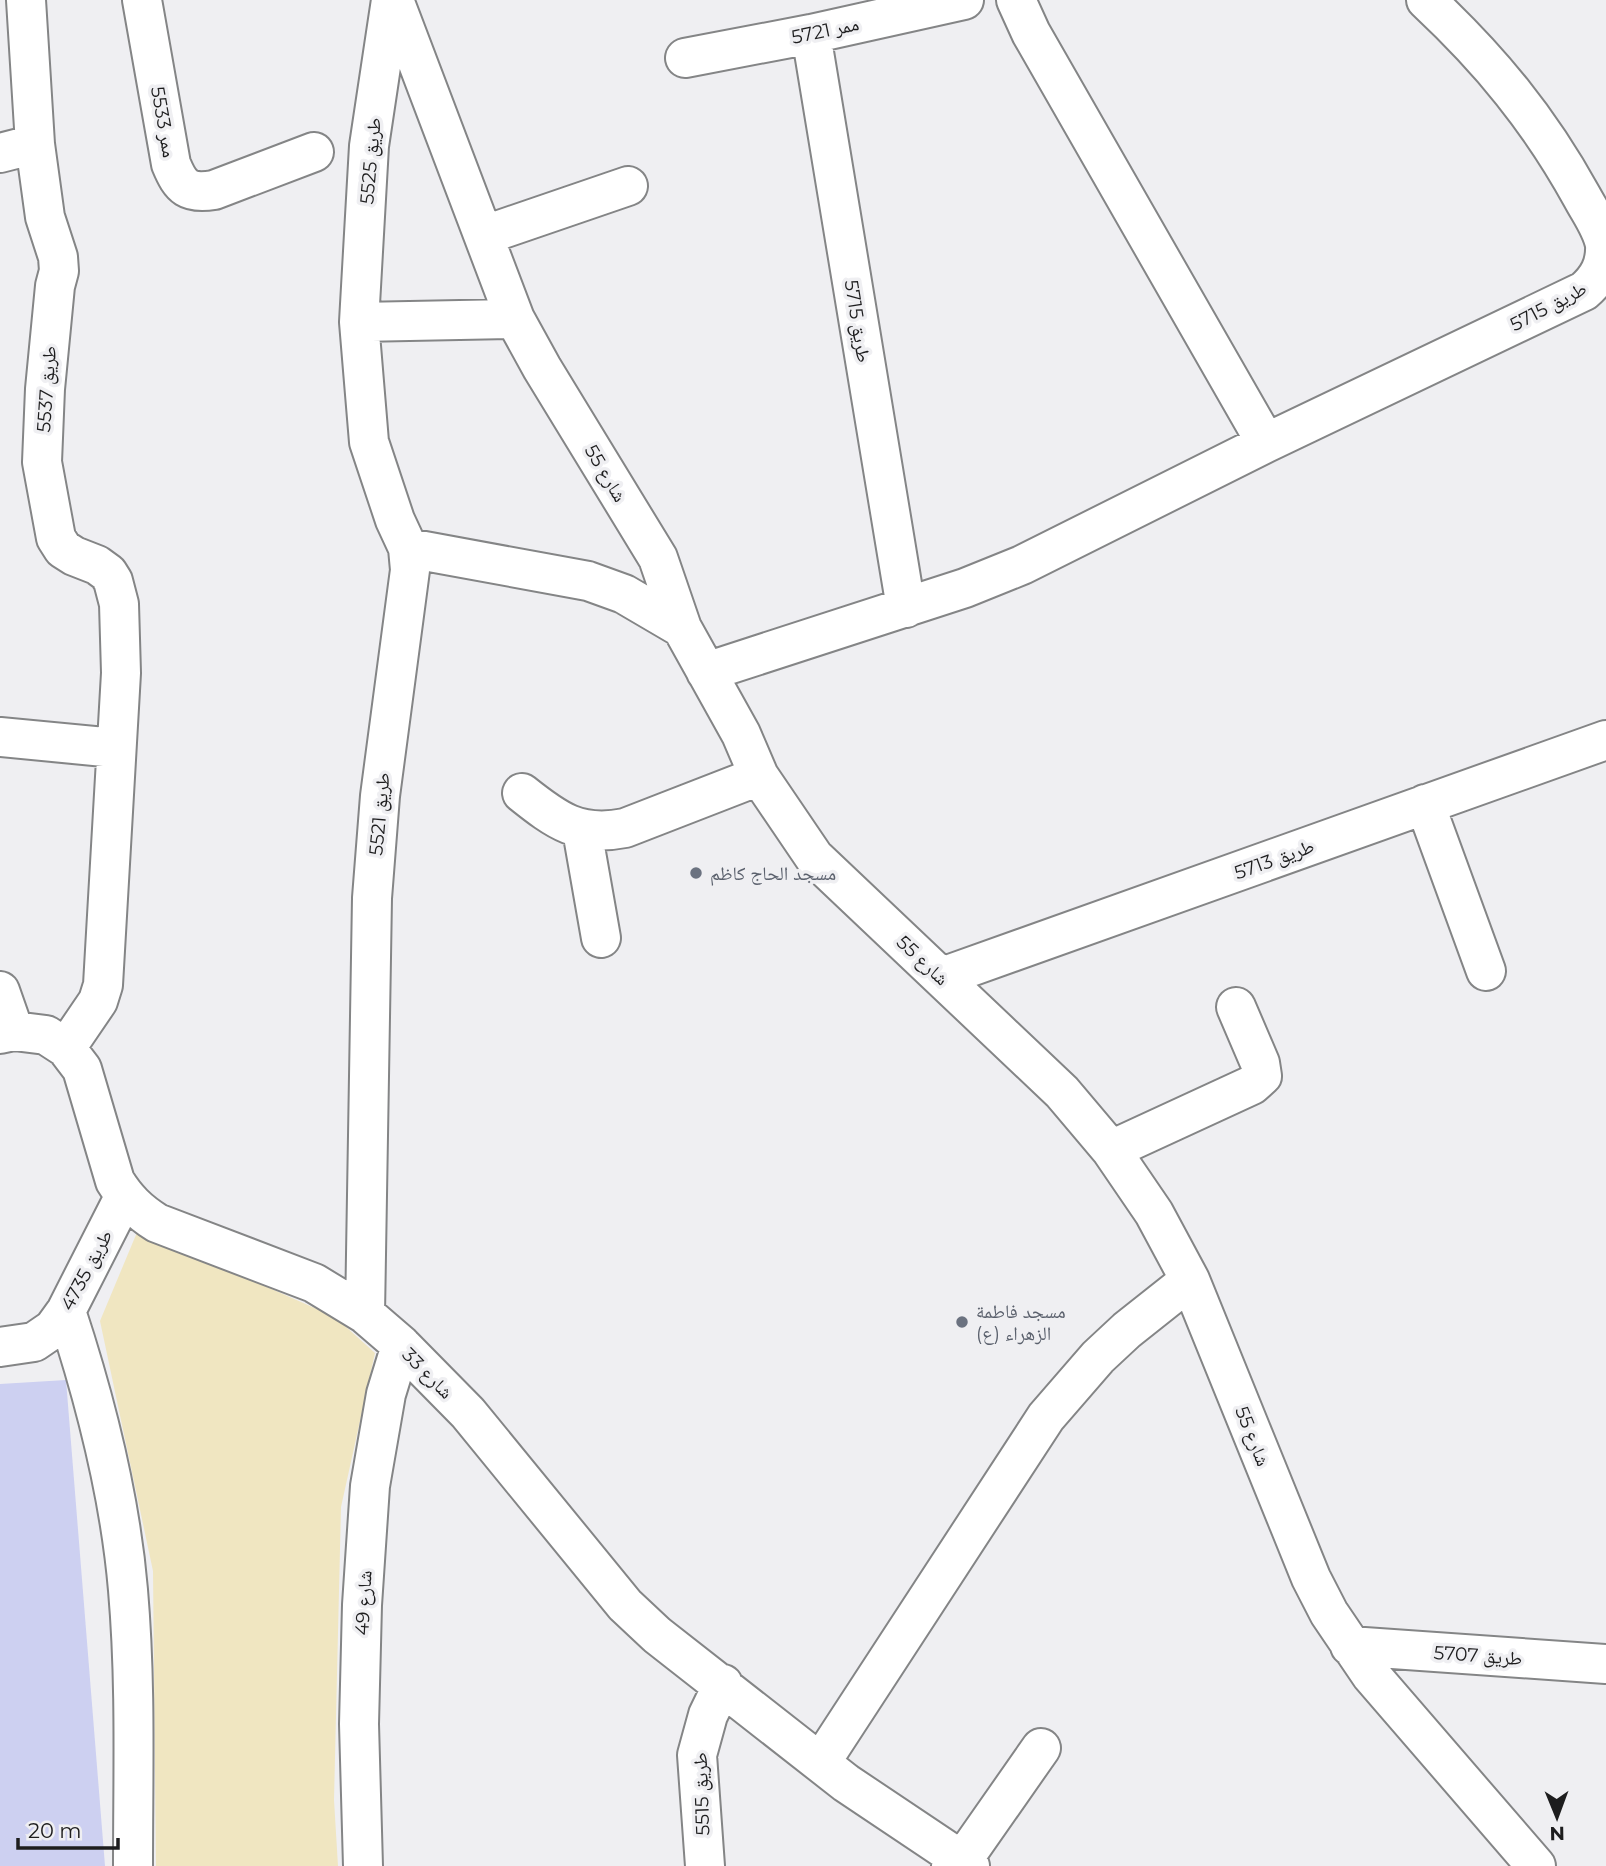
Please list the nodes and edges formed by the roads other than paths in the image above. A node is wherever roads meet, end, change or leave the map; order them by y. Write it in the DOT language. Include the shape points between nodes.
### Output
graph roads {
  1 [pos="26,0"];
  2 [pos="142,0"];
  3 [pos="392,0"];
  4 [pos="964,0"];
  5 [pos="1016,0"];
  6 [pos="1426,0"];
  7 [pos="811,34"];
  8 [pos="685,58"];
  9 [pos="18,149"];
  10 [pos="314,152"];
  11 [pos="628,186"];
  12 [pos="485,235"];
  13 [pos="515,319"];
  14 [pos="359,322"];
  15 [pos="1266,443"];
  16 [pos="408,548"];
  17 [pos="658,558"];
  18 [pos="588,581"];
  19 [pos="906,608"];
  20 [pos="682,628"];
  21 [pos="706,672"];
  22 [pos="0,737"];
  23 [pos="1606,740"];
  24 [pos="115,748"];
  25 [pos="760,776"];
  26 [pos="522,793"];
  27 [pos="1425,804"];
  28 [pos="582,830"];
  29 [pos="601,938"];
  30 [pos="1486,971"];
  31 [pos="942,978"];
  32 [pos="0,991"];
  33 [pos="1236,1007"];
  34 [pos="7,1032"];
  35 [pos="66,1048"];
  36 [pos="1111,1150"];
  37 [pos="124,1197"];
  38 [pos="1190,1280"];
  39 [pos="66,1311"];
  40 [pos="365,1314"];
  41 [pos="401,1345"];
  42 [pos="0,1347"];
  43 [pos="1350,1646"];
  44 [pos="1606,1664"];
  45 [pos="723,1685"];
  46 [pos="1041,1748"];
  47 [pos="834,1772"];
  48 [pos="961,1864"];
  49 [pos="133,1866"];
  50 [pos="363,1866"];
  51 [pos="705,1866"];
  52 [pos="1536,1866"];
  1 -- 9 [label="street, طريق 5537"];
  2 -- 10 [label="street, ممر 5533" via="171,164 187,190 214,190"];
  3 -- 12 [label="street, شارع 55"];
  3 -- 14 [label="street, طريق 5525" via="369,146"];
  4 -- 7 [label="street, ممر 5721"];
  5 -- 15 [label="street"];
  6 -- 15 [label="street, طريق 5715" via="1467,38 1518,97 1563,162 1599,228 1604,264 1597,280 1584,291"];
  7 -- 8 [label="street, ممر 5721"];
  7 -- 19 [label="street, طريق 5715"];
  9 -- 24 [label="street, طريق 5537" via="58,257 44,389 42,462 56,538 63,549 97,565 113,581 119,604 121,673"];
  11 -- 12 [label="street"];
  12 -- 13 [label="street, شارع 55"];
  13 -- 14 [label="street"];
  13 -- 17 [label="street, شارع 55"];
  14 -- 16 [label="street, طريق 5521" via="369,442"];
  15 -- 19 [label="street, طريق 5715" via="1022,565"];
  16 -- 18 [label="street"];
  16 -- 40 [label="street, طريق 5521" via="410,570 380,796 372,898"];
  17 -- 18 [label="street" via="629,558"];
  17 -- 20 [label="street, شارع 55"];
  18 -- 20 [label="street" via="624,594"];
  19 -- 21 [label="street, طريق 5715"];
  20 -- 21 [label="street, شارع 55"];
  21 -- 25 [label="street, شارع 55"];
  22 -- 24 [label="street"];
  23 -- 27 [label="street, طريق 5713"];
  24 -- 35 [label="street, طريق 5537" via="103,985 98,1001"];
  25 -- 28 [label="street" via="625,828"];
  25 -- 31 [label="street, شارع 55" via="814,857"];
  26 -- 28 [label="street"];
  27 -- 30 [label="street"];
  27 -- 31 [label="street, طريق 5713"];
  28 -- 29 [label="street"];
  31 -- 36 [label="street, شارع 55" via="1062,1092"];
  32 -- 34 [label="street"];
  33 -- 36 [label="street" via="1262,1076 1252,1085"];
  34 -- 35 [label="street" via="46,1035"];
  35 -- 37 [label="street, شارع 33" via="82,1069 108,1163"];
  36 -- 38 [label="street, شارع 55" via="1154,1213"];
  37 -- 39 [label="street, طريق 4735"];
  37 -- 40 [label="street, شارع 33" via="157,1223 314,1283"];
  38 -- 43 [label="street, شارع 55" via="1311,1578"];
  38 -- 47 [label="street" via="1098,1357 1046,1417"];
  39 -- 42 [label="street, طريق 4735" via="53,1329 34,1342"];
  39 -- 49 [label="street" via="99,1420 128,1588"];
  40 -- 41 [label="street, شارع 33"];
  41 -- 45 [label="street, شارع 33" via="468,1413 625,1605"];
  41 -- 50 [label="street, شارع 49" via="386,1394 370,1486 359,1724"];
  43 -- 44 [label="street, طريق 5707"];
  43 -- 52 [label="street, شارع 55"];
  45 -- 47 [label="street, شارع 33"];
  45 -- 51 [label="street, طريق 5515" via="708,1715 697,1755"];
  46 -- 48 [label="street"];
  47 -- 48 [label="street, شارع 33"];
}
